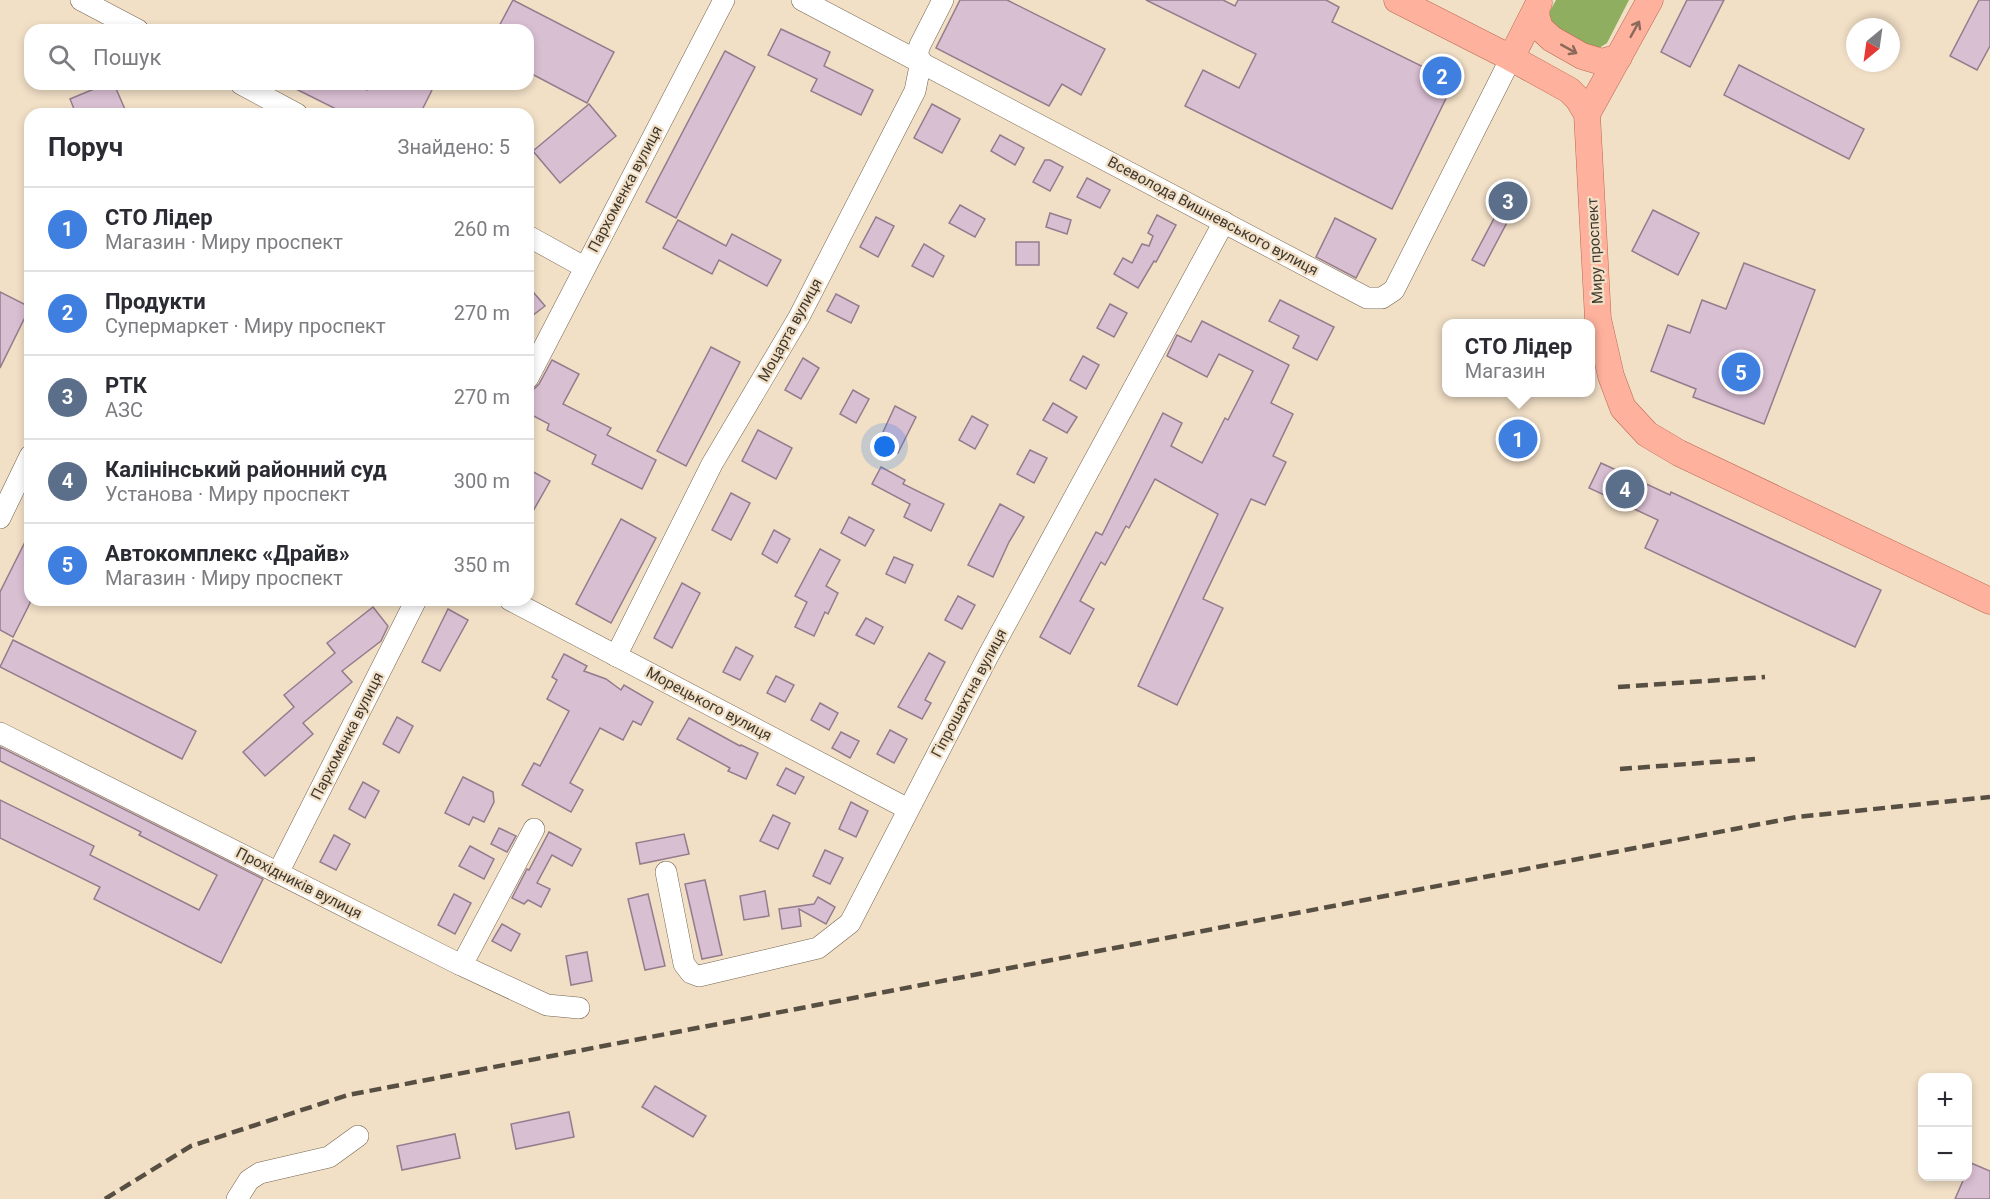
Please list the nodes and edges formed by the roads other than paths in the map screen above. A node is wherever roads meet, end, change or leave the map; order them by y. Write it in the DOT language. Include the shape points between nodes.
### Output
graph roads {
  1 [pos="81,0"];
  2 [pos="724,0"];
  3 [pos="802,0"];
  4 [pos="943,0"];
  5 [pos="1396,0"];
  6 [pos="1650,0"];
  7 [pos="1538,6"];
  8 [pos="127,24"];
  9 [pos="1619,57"];
  10 [pos="1511,58"];
  11 [pos="921,61"];
  12 [pos="251,90"];
  13 [pos="286,108"];
  14 [pos="1587,114"];
  15 [pos="1224,222"];
  16 [pos="534,239"];
  17 [pos="584,267"];
  18 [pos="534,366"];
  19 [pos="24,468"];
  20 [pos="0,518"];
  21 [pos="1990,601"];
  22 [pos="413,606"];
  23 [pos="521,606"];
  24 [pos="616,656"];
  25 [pos="0,733"];
  26 [pos="908,809"];
  27 [pos="534,829"];
  28 [pos="666,872"];
  29 [pos="278,873"];
  30 [pos="459,964"];
  31 [pos="579,1008"];
  32 [pos="358,1136"];
  33 [pos="237,1199"];
  1 -- 8 [label="street"];
  2 -- 17 [label="street, Пархоменка вулиця"];
  3 -- 11 [label="street, Всеволода Вишневського вулиця"];
  4 -- 11 [label="street, Моцарта вулиця" via="920,45 917,54"];
  5 -- 10 [label="main road"];
  9 -- 6 [label="main road, one-way"];
  7 -- 9 [label="main road, one-way" via="1540,28 1552,39 1602,62"];
  7 -- 10 [label="main road"];
  9 -- 14 [label="main road"];
  10 -- 14 [label="main road" via="1569,90"];
  10 -- 15 [label="street, Всеволода Вишневського вулиця" via="1394,290 1382,298 1367,298"];
  11 -- 15 [label="street, Всеволода Вишневського вулиця"];
  11 -- 24 [label="street, Моцарта вулиця" via="910,101 799,317 712,464"];
  12 -- 13 [label="street"];
  14 -- 21 [label="main road, Миру проспект" via="1598,319 1623,408 1647,434 1679,453"];
  15 -- 26 [label="street, Гіпрошахтна вулиця"];
  16 -- 17 [label="street"];
  17 -- 18 [label="street, Пархоменка вулиця"];
  19 -- 20 [label="street"];
  22 -- 29 [label="street, Пархоменка вулиця"];
  23 -- 24 [label="street, Морецького вулиця"];
  24 -- 26 [label="street, Морецького вулиця"];
  25 -- 29 [label="street, Прохідників вулиця"];
  26 -- 28 [label="street, Гіпрошахтна вулиця" via="850,923 818,948 699,976 691,973 684,964"];
  27 -- 30 [label="street"];
  29 -- 30 [label="street, Прохідників вулиця"];
  30 -- 31 [label="street, Прохідників вулиця" via="547,1005"];
  32 -- 33 [label="street" via="329,1157 260,1173 249,1180"];
}
